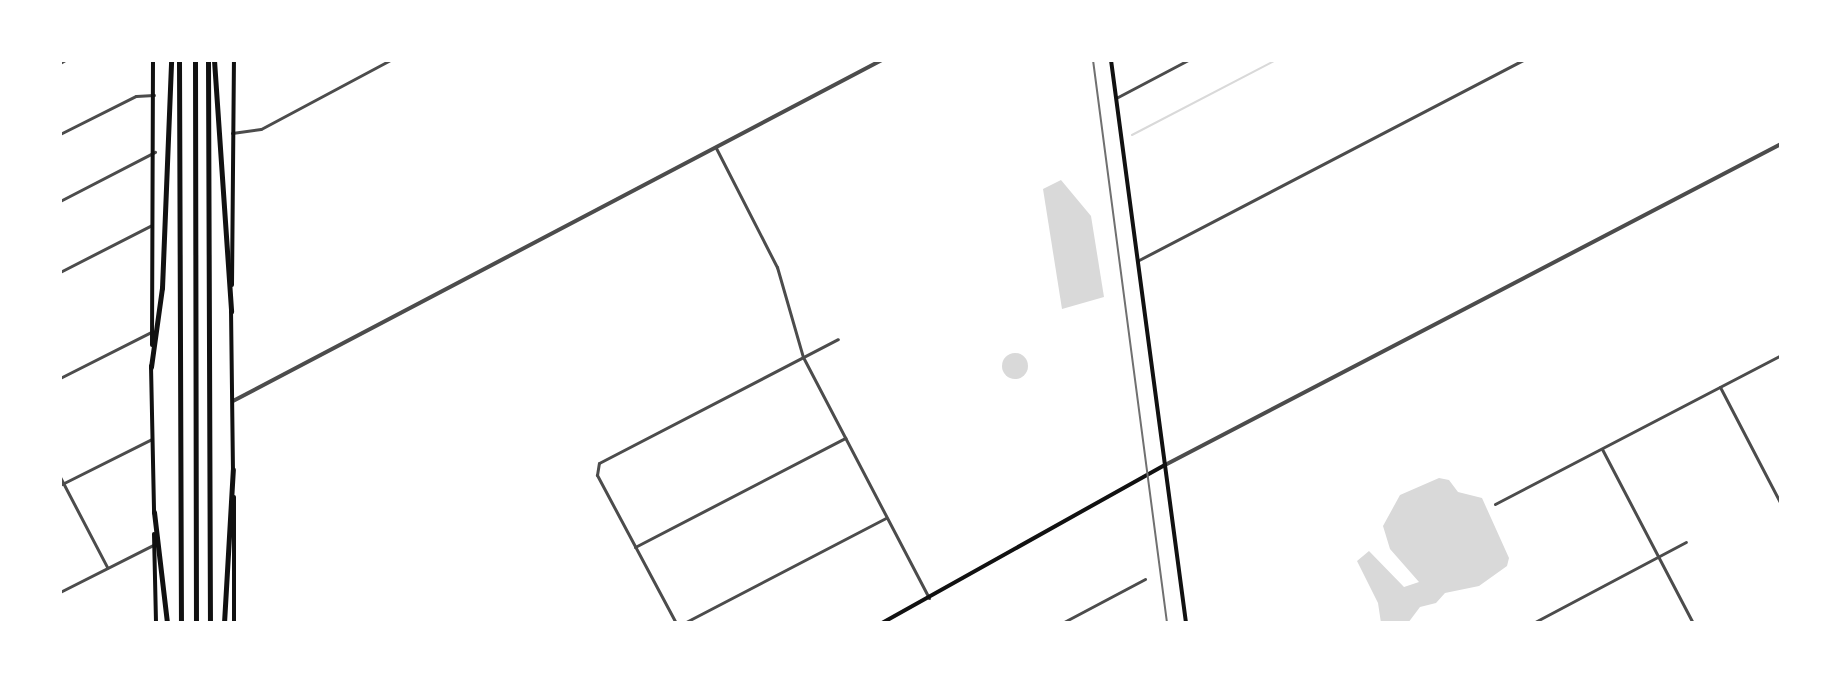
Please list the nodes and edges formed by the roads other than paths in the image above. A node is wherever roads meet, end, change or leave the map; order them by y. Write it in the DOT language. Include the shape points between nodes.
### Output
graph roads {
  1 [pos="153,60"];
  2 [pos="171,60"];
  3 [pos="179,60"];
  4 [pos="195,60"];
  5 [pos="208,60"];
  6 [pos="214,60"];
  7 [pos="234,60"];
  8 [pos="390,60"];
  9 [pos="882,60"];
  10 [pos="1111,60"];
  11 [pos="1188,60"];
  12 [pos="1523,60"];
  13 [pos="154,95"];
  14 [pos="1116,98"];
  15 [pos="232,133"];
  16 [pos="60,134"];
  17 [pos="1781,144"];
  18 [pos="716,148"];
  19 [pos="155,152"];
  20 [pos="60,201"];
  21 [pos="152,225"];
  22 [pos="1137,261"];
  23 [pos="60,272"];
  24 [pos="231,311"];
  25 [pos="153,331"];
  26 [pos="838,339"];
  27 [pos="1781,355"];
  28 [pos="803,357"];
  29 [pos="151,367"];
  30 [pos="60,378"];
  31 [pos="1720,386"];
  32 [pos="233,401"];
  33 [pos="845,438"];
  34 [pos="152,439"];
  35 [pos="1601,448"];
  36 [pos="1165,465"];
  37 [pos="233,469"];
  38 [pos="60,477"];
  39 [pos="62,484"];
  40 [pos="1495,504"];
  41 [pos="1781,504"];
  42 [pos="154,512"];
  43 [pos="886,518"];
  44 [pos="1686,542"];
  45 [pos="154,545"];
  46 [pos="635,547"];
  47 [pos="1659,555"];
  48 [pos="107,567"];
  49 [pos="1145,579"];
  50 [pos="60,592"];
  51 [pos="929,598"];
  52 [pos="156,623"];
  53 [pos="167,623"];
  54 [pos="181,623"];
  55 [pos="196,623"];
  56 [pos="210,623"];
  57 [pos="224,623"];
  58 [pos="234,623"];
  59 [pos="676,623"];
  60 [pos="684,623"];
  61 [pos="882,623"];
  62 [pos="1062,623"];
  63 [pos="1186,623"];
  64 [pos="1533,623"];
  65 [pos="1693,623"];
  1 -- 13 [label="main road"];
  2 -- 29 [label="highway" via="162,288"];
  3 -- 54 [label="highway"];
  4 -- 55 [label="highway"];
  5 -- 56 [label="highway"];
  6 -- 24 [label="highway"];
  7 -- 15 [label="main road"];
  8 -- 15 [label="street" via="261,129"];
  9 -- 18 [label="street"];
  10 -- 14 [label="main road"];
  11 -- 14 [label="street"];
  12 -- 22 [label="street"];
  13 -- 16 [label="street" via="136,96"];
  13 -- 19 [label="main road"];
  14 -- 22 [label="main road"];
  15 -- 24 [label="main road"];
  17 -- 36 [label="street"];
  18 -- 28 [label="street" via="777,267"];
  18 -- 32 [label="street"];
  19 -- 20 [label="street"];
  19 -- 21 [label="main road"];
  21 -- 23 [label="street"];
  21 -- 25 [label="main road"];
  22 -- 36 [label="main road"];
  24 -- 32 [label="main road"];
  25 -- 29 [label="main road"];
  25 -- 30 [label="street"];
  26 -- 28 [label="street"];
  27 -- 31 [label="street"];
  28 -- 33 [label="street"];
  28 -- 46 [label="street" via="599,463 597,475"];
  29 -- 34 [label="main road"];
  31 -- 35 [label="street"];
  31 -- 41 [label="street"];
  32 -- 37 [label="main road"];
  33 -- 43 [label="street"];
  33 -- 46 [label="street"];
  34 -- 39 [label="street"];
  34 -- 42 [label="main road"];
  35 -- 40 [label="street"];
  35 -- 47 [label="street"];
  36 -- 51 [label="main road"];
  36 -- 63 [label="main road"];
  37 -- 57 [label="highway"];
  37 -- 58 [label="main road"];
  38 -- 39 [label="street"];
  39 -- 48 [label="street"];
  42 -- 45 [label="main road"];
  42 -- 53 [label="highway"];
  43 -- 51 [label="street"];
  43 -- 60 [label="street"];
  44 -- 47 [label="street"];
  45 -- 48 [label="street"];
  45 -- 52 [label="main road"];
  46 -- 59 [label="street"];
  47 -- 64 [label="street"];
  47 -- 65 [label="street"];
  48 -- 50 [label="street"];
  49 -- 62 [label="street"];
  51 -- 61 [label="main road"];
}
